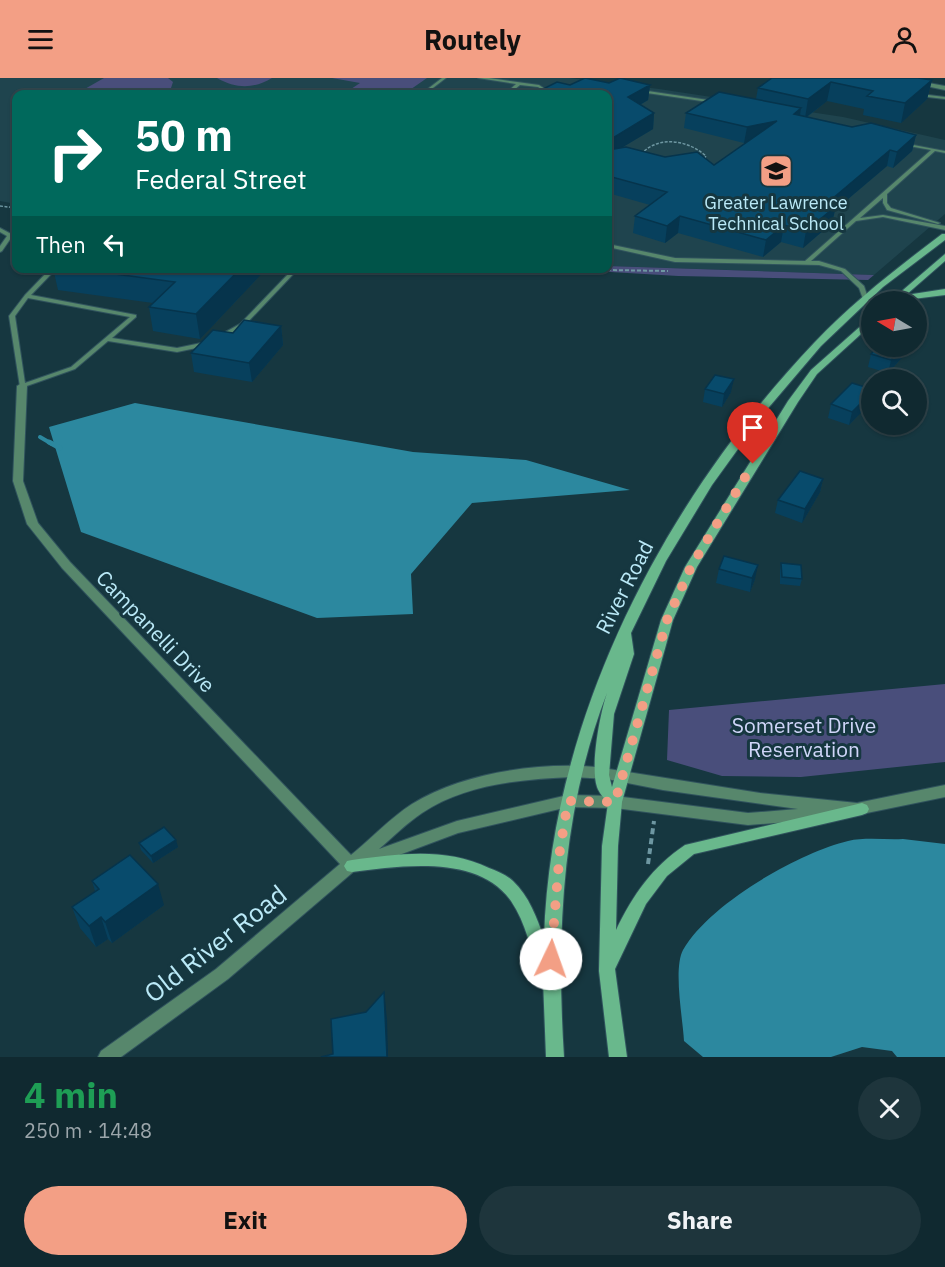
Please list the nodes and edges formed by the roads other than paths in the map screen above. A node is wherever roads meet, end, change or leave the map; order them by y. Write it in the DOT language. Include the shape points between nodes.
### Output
graph roads {
  1 [pos="444,78"];
  2 [pos="480,78"];
  3 [pos="891,78"];
  4 [pos="520,83"];
  5 [pos="945,88"];
  6 [pos="555,89"];
  7 [pos="428,90"];
  8 [pos="512,90"];
  9 [pos="546,90"];
  10 [pos="638,91"];
  11 [pos="914,92"];
  12 [pos="945,98"];
  13 [pos="722,103"];
  14 [pos="901,143"];
  15 [pos="934,150"];
  16 [pos="945,152"];
  17 [pos="885,192"];
  18 [pos="853,222"];
  19 [pos="945,227"];
  20 [pos="0,230"];
  21 [pos="945,236"];
  22 [pos="612,247"];
  23 [pos="0,249"];
  24 [pos="945,257"];
  25 [pos="807,262"];
  26 [pos="49,273"];
  27 [pos="292,273"];
  28 [pos="863,291"];
  29 [pos="874,291"];
  30 [pos="905,291"];
  31 [pos="945,292"];
  32 [pos="927,295"];
  33 [pos="27,296"];
  34 [pos="861,302"];
  35 [pos="861,329"];
  36 [pos="107,339"];
  37 [pos="21,386"];
  38 [pos="625,633"];
  39 [pos="575,771"];
  40 [pos="602,775"];
  41 [pos="621,777"];
  42 [pos="945,791"];
  43 [pos="568,801"];
  44 [pos="615,802"];
  45 [pos="862,809"];
  46 [pos="352,866"];
  47 [pos="607,971"];
  48 [pos="550,982"];
  49 [pos="107,1057"];
  50 [pos="555,1057"];
  51 [pos="618,1057"];
  1 -- 7 [label="lane"];
  2 -- 4 [label="lane"];
  3 -- 5 [label="street"];
  4 -- 8 [label="lane"];
  4 -- 9 [label="lane"];
  6 -- 9 [label="lane"];
  10 -- 13 [label="lane"];
  11 -- 12 [label="lane"];
  14 -- 15 [label="lane"];
  15 -- 16 [label="lane"];
  15 -- 17 [label="lane"];
  17 -- 18 [label="lane"];
  17 -- 19 [label="lane" via="889,209"];
  18 -- 19 [label="lane" via="883,216"];
  18 -- 25 [label="lane"];
  20 -- 23 [label="lane" via="10,235"];
  21 -- 29 [label="main road, River Road"];
  22 -- 25 [label="lane" via="675,260"];
  24 -- 30 [label="main road"];
  25 -- 28 [label="lane" via="843,270"];
  26 -- 33 [label="lane"];
  27 -- 36 [label="lane" via="242,325 204,344 177,350"];
  31 -- 32 [label="main road"];
  33 -- 36 [label="lane" via="134,316"];
  33 -- 37 [label="lane" via="12,316"];
  34 -- 38 [label="main road, River Road" via="785,378 739,440 656,569"];
  35 -- 41 [label="main road" via="814,372 763,446 691,567 667,620"];
  36 -- 37 [label="lane" via="73,368"];
  37 -- 46 [label="street, Campanelli Drive" via="18,481 33,524 66,565"];
  38 -- 39 [label="main road, River Road" via="593,705"];
  38 -- 40 [label="main road" via="627,654 607,714"];
  39 -- 40 [label="street, Old River Road"];
  39 -- 43 [label="main road, River Road"];
  39 -- 46 [label="street, Old River Road" via="516,776 445,793 416,809"];
  40 -- 41 [label="street, Old River Road"];
  40 -- 44 [label="main road" via="604,787"];
  41 -- 44 [label="main road"];
  41 -- 45 [label="street, Old River Road" via="788,803"];
  42 -- 45 [label="street"];
  43 -- 44 [label="street, Old River Road"];
  43 -- 46 [label="street, Old River Road" via="458,827"];
  43 -- 48 [label="main road, River Road" via="554,911"];
  44 -- 45 [label="street, Old River Road" via="748,819"];
  44 -- 47 [label="main road"];
  45 -- 47 [label="main road" via="690,849 673,859 646,887"];
  46 -- 48 [label="main road" via="444,859 477,868 507,885 531,926"];
  46 -- 49 [label="street, Old River Road" via="222,974"];
  47 -- 51 [label="main road"];
  48 -- 50 [label="main road, River Road"];
}
